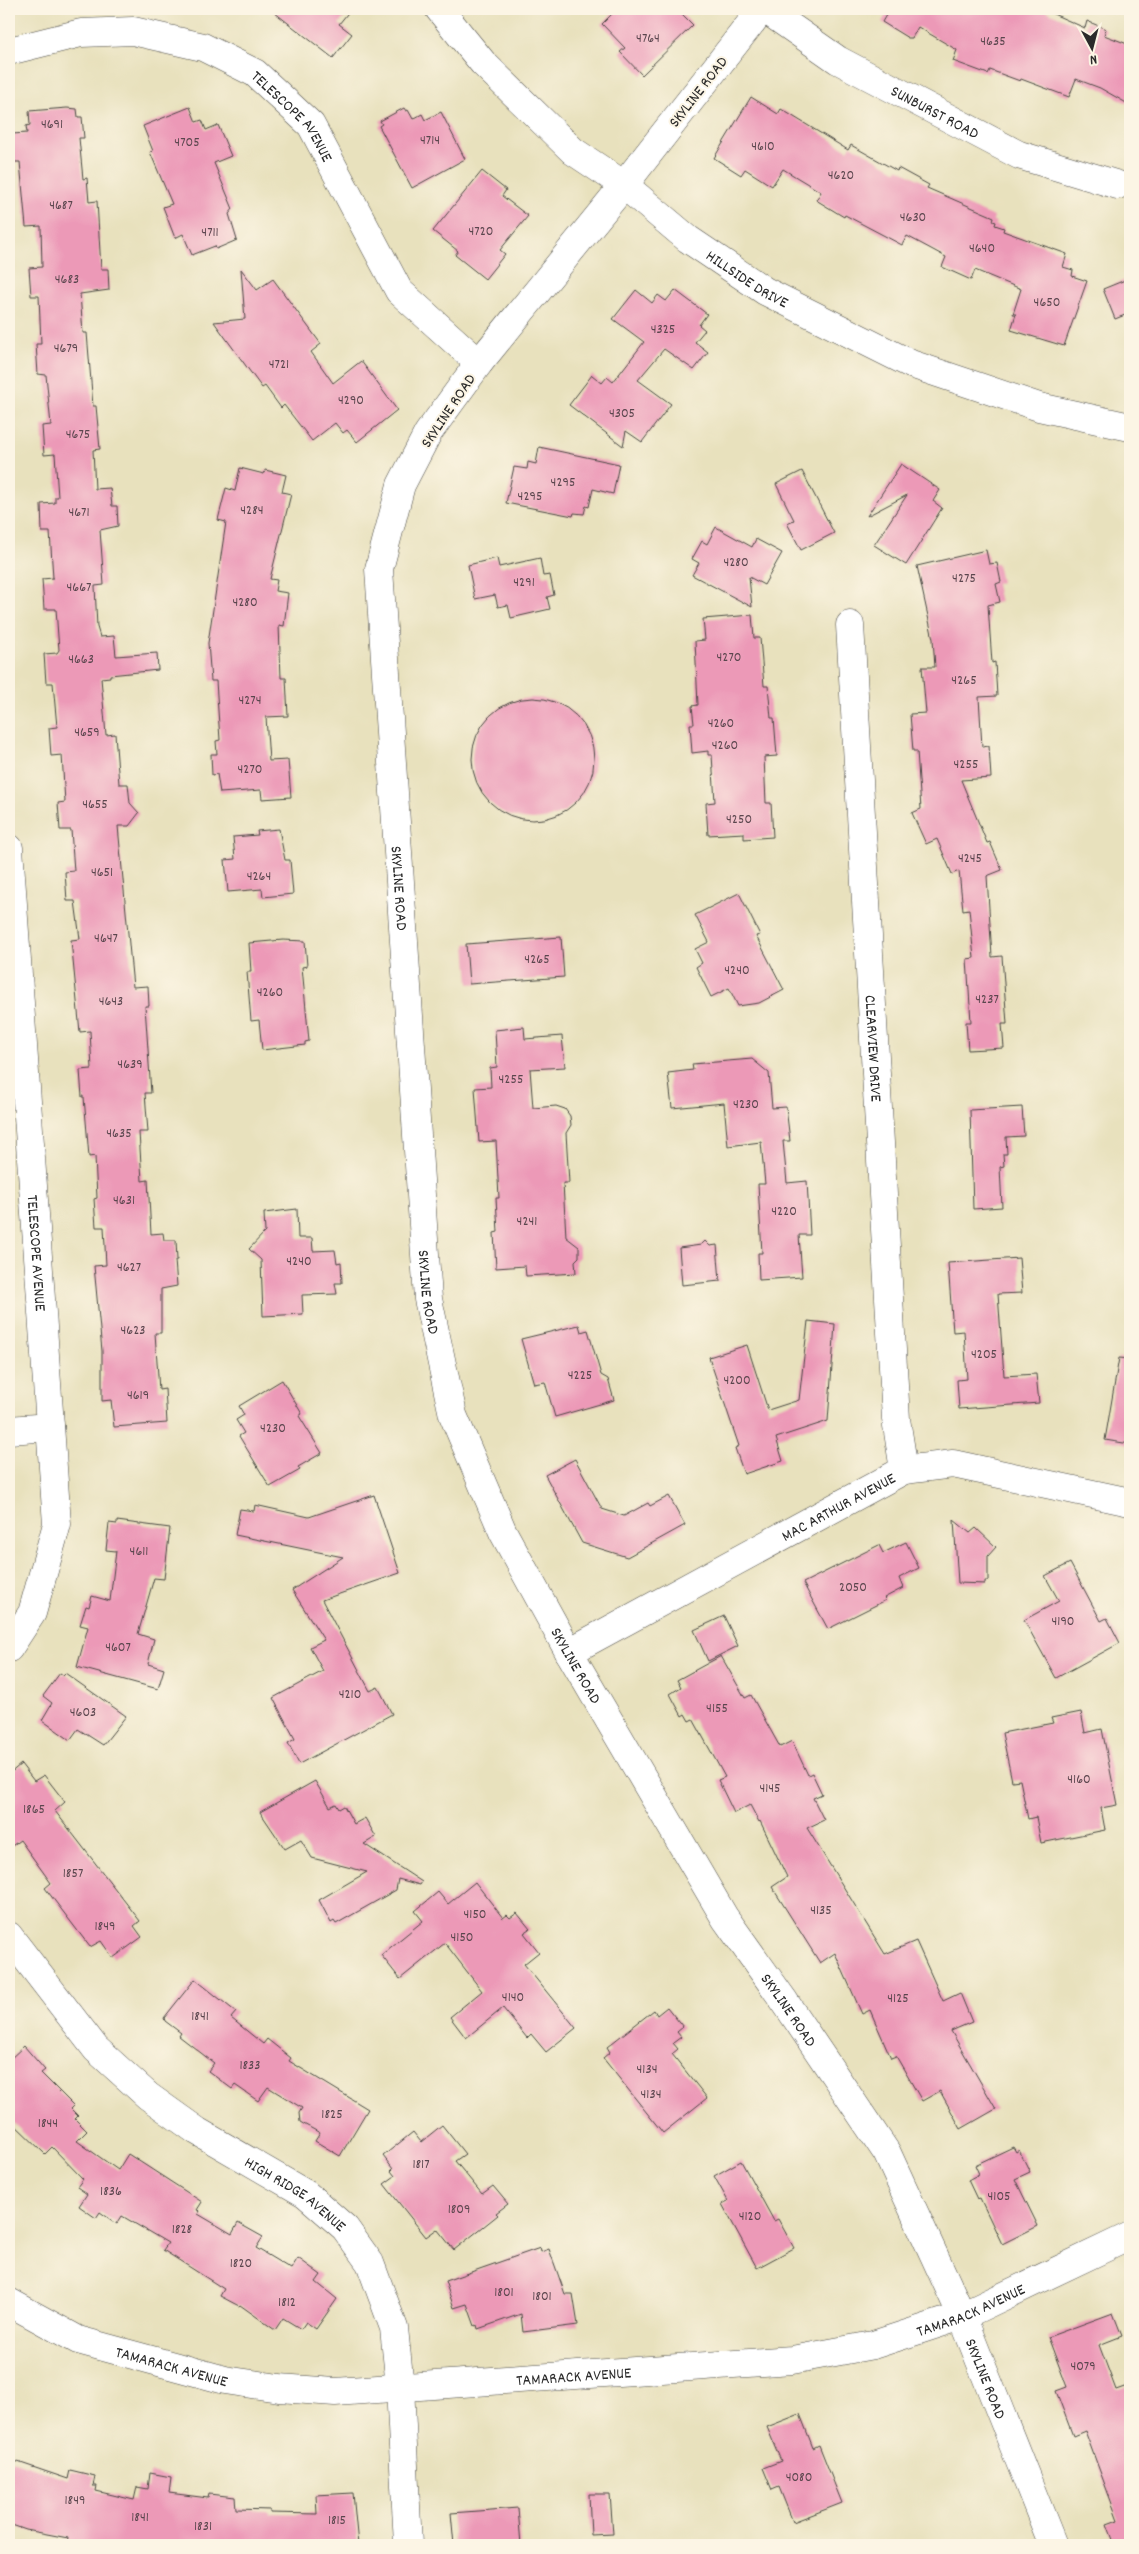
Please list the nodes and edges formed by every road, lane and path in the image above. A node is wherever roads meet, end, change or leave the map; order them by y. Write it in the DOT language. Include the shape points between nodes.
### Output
graph roads {
  1 [pos="439,9"];
  2 [pos="764,9"];
  3 [pos="9,51"];
  4 [pos="1118,184"];
  5 [pos="624,185"];
  6 [pos="479,363"];
  7 [pos="1130,427"];
  8 [pos="850,624"];
  9 [pos="9,848"];
  10 [pos="50,1427"];
  11 [pos="9,1430"];
  12 [pos="904,1470"];
  13 [pos="1130,1502"];
  14 [pos="9,1648"];
  15 [pos="569,1652"];
  16 [pos="9,1936"];
  17 [pos="1130,2236"];
  18 [pos="9,2302"];
  19 [pos="962,2316"];
  20 [pos="400,2387"];
  21 [pos="408,2545"];
  22 [pos="1053,2545"];
  1 -- 5 [label="street, HILLSIDE DRIVE" via="483,63 573,151"];
  2 -- 4 [label="street, SUNBURST ROAD" via="838,60 1019,155"];
  2 -- 5 [label="street, SKYLINE ROAD"];
  3 -- 6 [label="street, TELESCOPE AVENUE" via="81,33 133,31 203,47 255,73 310,125 399,291"];
  5 -- 6 [label="street, SKYLINE ROAD"];
  5 -- 7 [label="street, HILLSIDE DRIVE" via="688,239 765,291 911,364 1038,406"];
  6 -- 15 [label="street, SKYLINE ROAD" via="428,433 401,485 379,569 428,1300 453,1415 503,1532"];
  8 -- 12 [label="street, CLEARVIEW DRIVE" via="896,1419"];
  9 -- 10 [label="street, TELESCOPE AVENUE"];
  10 -- 11 [label="street"];
  10 -- 14 [label="street, TELESCOPE AVENUE" via="57,1524 32,1613"];
  12 -- 13 [label="street, MAC ARTHUR AVENUE" via="953,1464"];
  12 -- 15 [label="street, MAC ARTHUR AVENUE"];
  15 -- 19 [label="street, SKYLINE ROAD" via="725,1918 887,2153"];
  16 -- 20 [label="street, HIGH RIDGE AVENUE" via="96,2049 148,2096 197,2131 306,2194 345,2228 370,2263 392,2321"];
  17 -- 19 [label="street, TAMARACK AVENUE"];
  18 -- 20 [label="street, TAMARACK AVENUE" via="78,2340 225,2380 335,2392"];
  19 -- 20 [label="street, TAMARACK AVENUE" via="873,2345 792,2360"];
  19 -- 22 [label="street, SKYLINE ROAD"];
  20 -- 21 [label="street, HIGH RIDGE AVENUE"];
}
